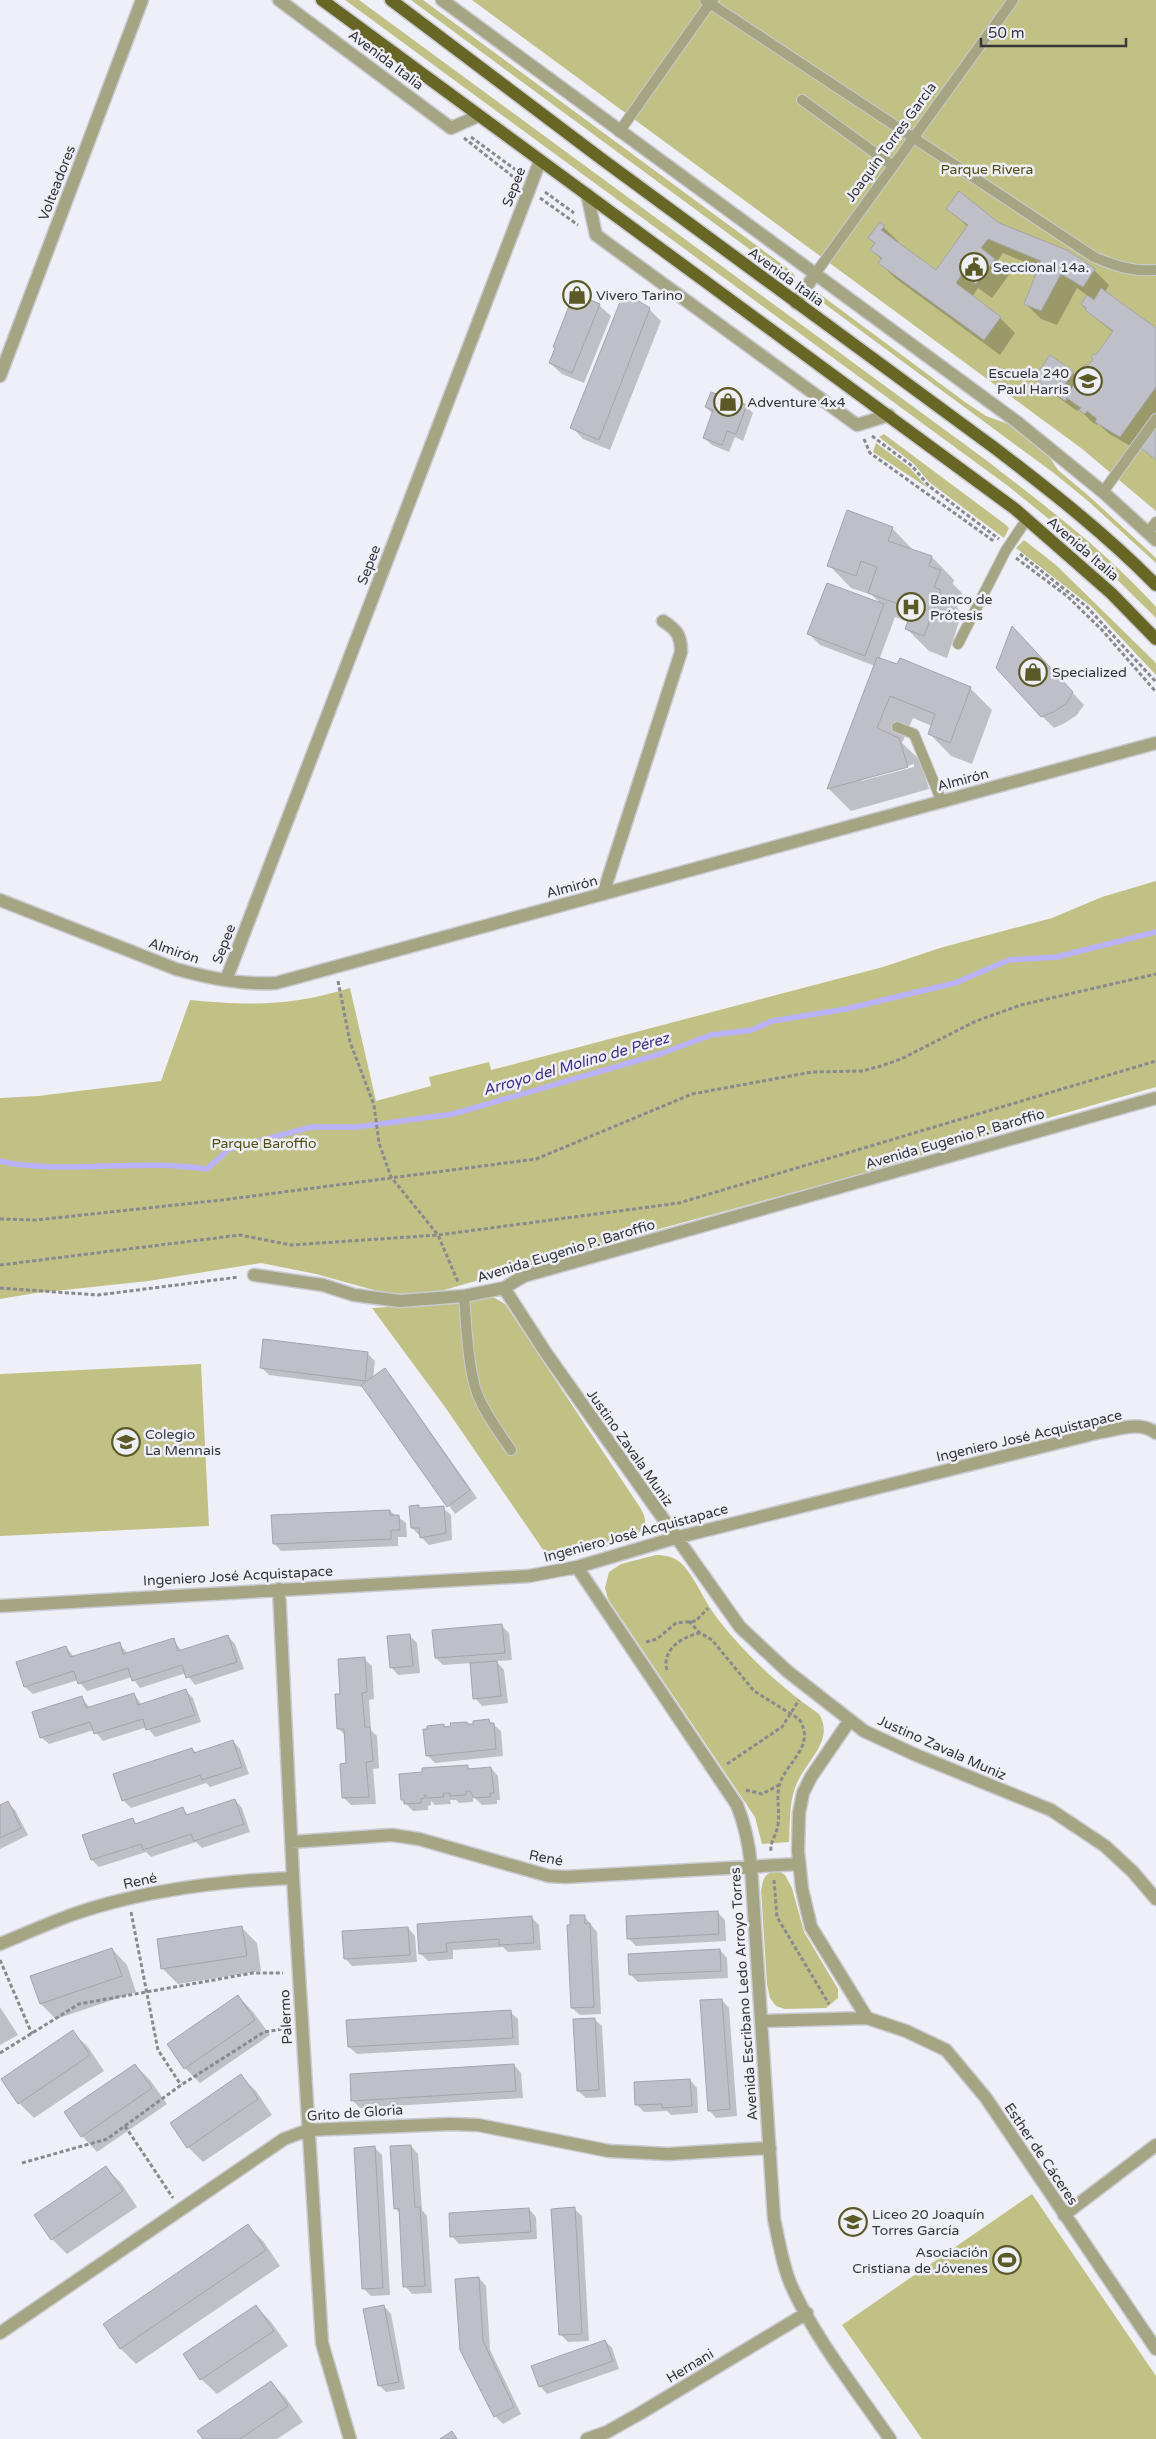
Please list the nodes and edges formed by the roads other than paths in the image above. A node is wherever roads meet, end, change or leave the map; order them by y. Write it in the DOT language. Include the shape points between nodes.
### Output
graph roads {
  1 [pos="142,0"];
  2 [pos="279,0"];
  3 [pos="322,0"];
  4 [pos="391,0"];
  5 [pos="442,0"];
  6 [pos="1013,0"];
  7 [pos="709,1"];
  8 [pos="802,100"];
  9 [pos="478,116"];
  10 [pos="619,132"];
  11 [pos="913,137"];
  12 [pos="540,161"];
  13 [pos="893,166"];
  14 [pos="587,194"];
  15 [pos="1156,270"];
  16 [pos="815,274"];
  17 [pos="796,303"];
  18 [pos="0,376"];
  19 [pos="889,415"];
  20 [pos="1156,419"];
  21 [pos="1103,492"];
  22 [pos="1027,519"];
  23 [pos="1153,531"];
  24 [pos="1156,585"];
  25 [pos="663,621"];
  26 [pos="1156,639"];
  27 [pos="958,644"];
  28 [pos="897,727"];
  29 [pos="1156,744"];
  30 [pos="942,802"];
  31 [pos="603,894"];
  32 [pos="0,900"];
  33 [pos="226,980"];
  34 [pos="1156,1098"];
  35 [pos="254,1275"];
  36 [pos="504,1288"];
  37 [pos="464,1296"];
  38 [pos="1152,1430"];
  39 [pos="511,1450"];
  40 [pos="675,1538"];
  41 [pos="577,1567"];
  42 [pos="279,1589"];
  43 [pos="0,1606"];
  44 [pos="850,1720"];
  45 [pos="291,1842"];
  46 [pos="800,1864"];
  47 [pos="752,1866"];
  48 [pos="293,1878"];
  49 [pos="1156,1899"];
  50 [pos="0,1944"];
  51 [pos="867,2018"];
  52 [pos="761,2021"];
  53 [pos="308,2130"];
  54 [pos="1156,2145"];
  55 [pos="770,2148"];
  56 [pos="1064,2215"];
  57 [pos="807,2314"];
  58 [pos="0,2333"];
  59 [pos="1156,2349"];
  60 [pos="350,2439"];
  61 [pos="587,2439"];
  62 [pos="890,2439"];
  1 -- 18 [label="street, Volteadores"];
  2 -- 9 [label="street, Avenida Italia" via="451,128"];
  3 -- 9 [label="main road, Avenida Italia"];
  4 -- 17 [label="main road, Avenida Italia"];
  5 -- 10 [label="street, Avenida Italia"];
  6 -- 11 [label="lane, Joaquín Torres García"];
  7 -- 10 [label="lane"];
  7 -- 11 [label="lane"];
  8 -- 13 [label="lane"];
  9 -- 12 [label="main road, Avenida Italia"];
  10 -- 16 [label="street, Avenida Italia"];
  11 -- 13 [label="lane, Joaquín Torres García"];
  11 -- 15 [label="lane" via="1094,257 1117,267"];
  12 -- 14 [label="main road, Avenida Italia"];
  12 -- 33 [label="street, Sepee"];
  13 -- 16 [label="lane, Joaquín Torres García"];
  14 -- 19 [label="main road, Avenida Italia"];
  14 -- 19 [label="street" via="596,235 769,362 858,425"];
  16 -- 17 [label="street, Joaquín Torres García"];
  16 -- 21 [label="street, Avenida Italia" via="1017,422"];
  17 -- 24 [label="main road, Avenida Italia" via="1044,485"];
  19 -- 22 [label="main road, Avenida Italia"];
  20 -- 21 [label="lane"];
  21 -- 23 [label="street, Avenida Italia"];
  22 -- 26 [label="main road, Avenida Italia" via="1111,593"];
  22 -- 27 [label="lane" via="1006,550"];
  25 -- 31 [label="street" via="681,637 681,652"];
  28 -- 30 [label="lane" via="914,734"];
  29 -- 30 [label="street, Almirón"];
  30 -- 31 [label="street, Almirón"];
  31 -- 33 [label="street, Almirón" via="276,983 251,985"];
  32 -- 33 [label="street, Almirón" via="176,969"];
  34 -- 36 [label="street, Avenida Eugenio P. Baroffio" via="524,1276"];
  35 -- 37 [label="street, Avenida Eugenio P. Baroffio" via="400,1301"];
  36 -- 37 [label="street, Avenida Eugenio P. Baroffio"];
  36 -- 40 [label="street, Justino Zavala Muniz"];
  37 -- 39 [label="lane" via="477,1392"];
  38 -- 40 [label="street, Ingeniero José Acquistapace" via="1139,1425 1101,1432"];
  40 -- 41 [label="street, Ingeniero José Acquistapace"];
  40 -- 44 [label="street, Justino Zavala Muniz" via="740,1627"];
  41 -- 42 [label="street, Ingeniero José Acquistapace" via="529,1576"];
  41 -- 47 [label="street, Avenida Escribano Ledo Arroyo Torres" via="737,1805 748,1836"];
  42 -- 43 [label="street, Ingeniero José Acquistapace"];
  42 -- 45 [label="street, Palermo"];
  44 -- 46 [label="street" via="803,1793 799,1813"];
  44 -- 49 [label="street, Justino Zavala Muniz" via="864,1731 916,1755 1051,1810 1105,1846"];
  45 -- 47 [label="street, René" via="400,1836 549,1876 565,1877"];
  45 -- 48 [label="street, Palermo"];
  46 -- 47 [label="street, René"];
  46 -- 51 [label="street" via="811,1926"];
  47 -- 52 [label="street, Avenida Escribano Ledo Arroyo Torres"];
  48 -- 50 [label="street, René" via="227,1881 129,1899 71,1915"];
  48 -- 53 [label="street, Palermo"];
  51 -- 52 [label="street, Esther de Cáceres"];
  51 -- 56 [label="street, Esther de Cáceres" via="906,2031 946,2050 986,2098"];
  52 -- 55 [label="street, Avenida Escribano Ledo Arroyo Torres"];
  53 -- 55 [label="street, Grito de Gloria" via="478,2125 609,2151 668,2154"];
  53 -- 58 [label="street, Grito de Gloria" via="284,2140"];
  53 -- 60 [label="street, Palermo" via="322,2342"];
  54 -- 56 [label="street"];
  55 -- 57 [label="street, Avenida Escribano Ledo Arroyo Torres" via="774,2219 791,2284"];
  56 -- 59 [label="street, Esther de Cáceres"];
  57 -- 61 [label="street, Hernani" via="639,2414"];
  57 -- 62 [label="street, Avenida Escribano Ledo Arroyo Torres"];
}
